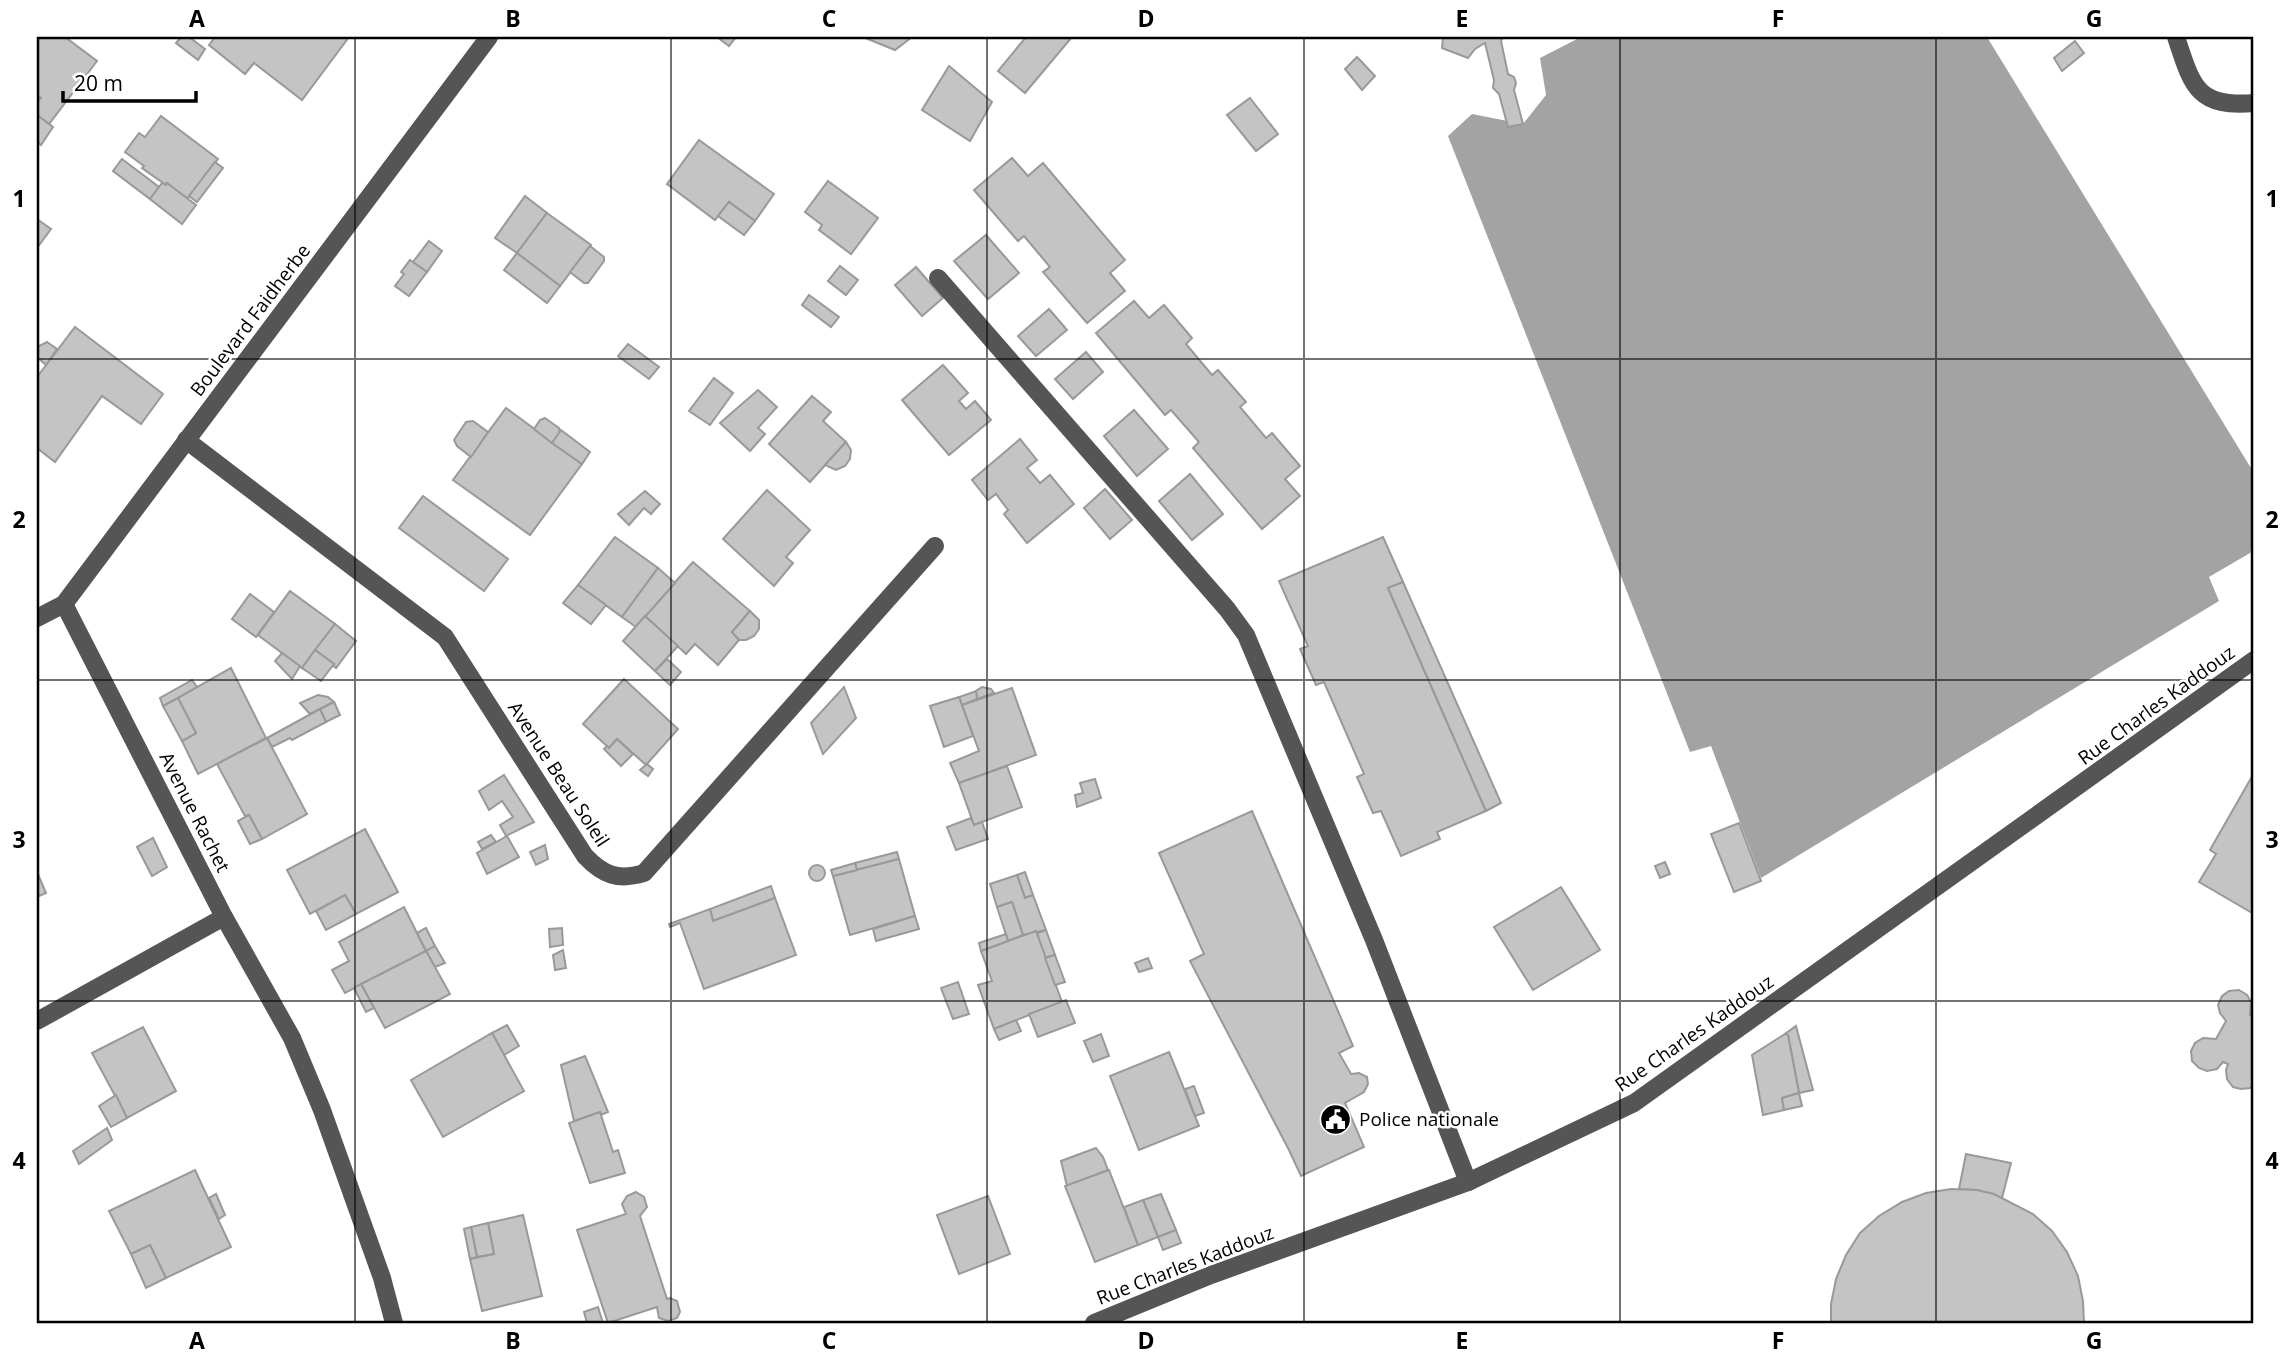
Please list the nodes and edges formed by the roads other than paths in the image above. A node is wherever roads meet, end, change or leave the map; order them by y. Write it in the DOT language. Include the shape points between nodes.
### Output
graph roads {
  1 [pos="489,37"];
  2 [pos="2176,37"];
  3 [pos="2254,103"];
  4 [pos="938,278"];
  5 [pos="186,440"];
  6 [pos="935,546"];
  7 [pos="64,604"];
  8 [pos="37,618"];
  9 [pos="2254,660"];
  10 [pos="224,917"];
  11 [pos="37,1021"];
  12 [pos="1468,1182"];
  13 [pos="394,1323"];
  14 [pos="1094,1323"];
  1 -- 5 [label="street, Boulevard Faidherbe"];
  2 -- 3 [label="street" via="2190,79 2202,93 2224,104"];
  4 -- 12 [label="street" via="1246,635 1374,940"];
  5 -- 6 [label="street, Avenue Beau Soleil" via="445,637 585,856 598,870 614,875 644,873"];
  5 -- 7 [label="street, Boulevard Faidherbe"];
  7 -- 8 [label="street, Boulevard Faidherbe"];
  7 -- 10 [label="street, Avenue Rachet"];
  9 -- 12 [label="street, Rue Charles Kaddouz" via="1634,1103"];
  10 -- 11 [label="street"];
  10 -- 13 [label="street, Avenue Rachet" via="292,1038 382,1278"];
  12 -- 14 [label="street, Rue Charles Kaddouz" via="1211,1275"];
}
